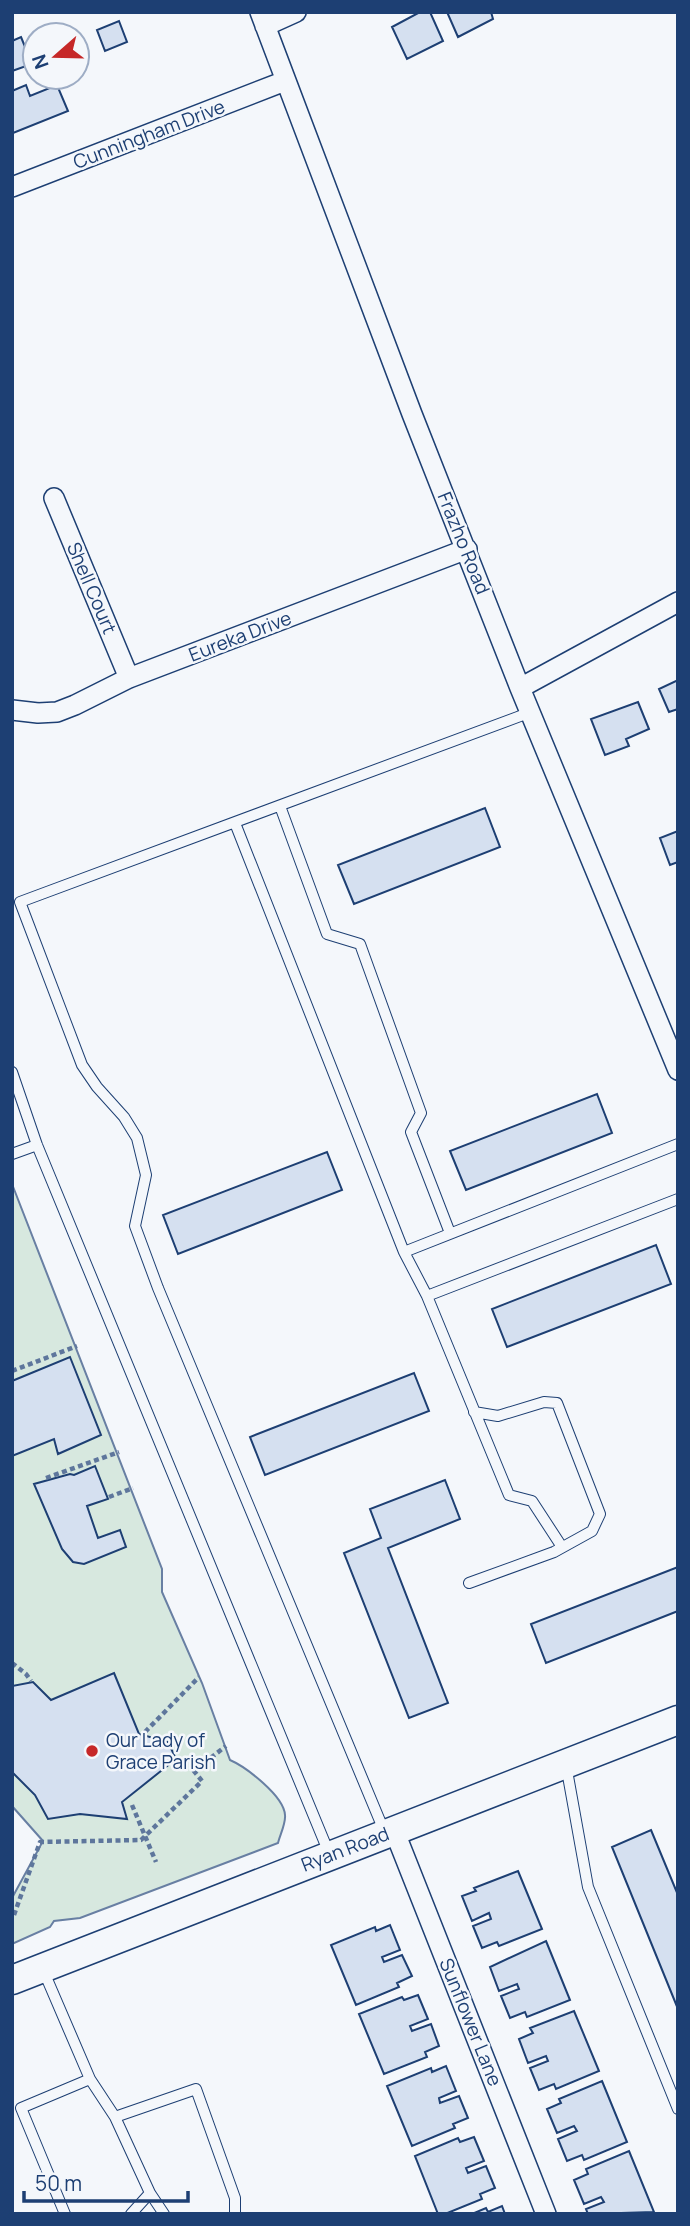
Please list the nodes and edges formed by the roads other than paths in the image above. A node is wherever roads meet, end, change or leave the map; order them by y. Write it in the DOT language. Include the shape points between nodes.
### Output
graph roads {
  1 [pos="296,12"];
  2 [pos="262,19"];
  3 [pos="285,81"];
  4 [pos="12,187"];
  5 [pos="54,498"];
  6 [pos="467,549"];
  7 [pos="678,602"];
  8 [pos="129,678"];
  9 [pos="520,688"];
  10 [pos="12,710"];
  11 [pos="531,712"];
  12 [pos="279,806"];
  13 [pos="235,823"];
  14 [pos="678,1070"];
  15 [pos="12,1072"];
  16 [pos="37,1144"];
  17 [pos="678,1144"];
  18 [pos="12,1154"];
  19 [pos="678,1199"];
  20 [pos="450,1233"];
  21 [pos="404,1252"];
  22 [pos="427,1296"];
  23 [pos="474,1412"];
  24 [pos="562,1547"];
  25 [pos="469,1583"];
  26 [pos="677,1721"];
  27 [pos="566,1764"];
  28 [pos="390,1832"];
  29 [pos="330,1854"];
  30 [pos="43,1968"];
  31 [pos="13,1977"];
  32 [pos="90,2079"];
  33 [pos="678,2109"];
  34 [pos="115,2117"];
  35 [pos="150,2193"];
  36 [pos="65,2214"];
  37 [pos="131,2214"];
  38 [pos="164,2214"];
  39 [pos="236,2214"];
  40 [pos="547,2214"];
  1 -- 2 [label="street"];
  2 -- 3 [label="street, Frazho Road"];
  3 -- 4 [label="street, Cunningham Drive"];
  3 -- 6 [label="street, Frazho Road"];
  5 -- 8 [label="street, Shell Court"];
  6 -- 8 [label="street, Eureka Drive"];
  6 -- 9 [label="street, Frazho Road"];
  7 -- 9 [label="street"];
  8 -- 10 [label="street, Eureka Drive" via="57,712"];
  9 -- 11 [label="street, Frazho Road"];
  11 -- 12 [label="lane"];
  11 -- 14 [label="street, Frazho Road"];
  12 -- 13 [label="lane"];
  12 -- 20 [label="lane" via="327,934 359,944 421,1113 411,1132"];
  13 -- 21 [label="lane"];
  13 -- 28 [label="lane" via="20,902 82,1065 137,1138 146,1175 135,1226"];
  15 -- 16 [label="lane"];
  16 -- 18 [label="lane"];
  16 -- 29 [label="lane"];
  17 -- 20 [label="lane"];
  19 -- 22 [label="lane"];
  20 -- 21 [label="lane"];
  21 -- 22 [label="lane"];
  22 -- 23 [label="lane"];
  23 -- 24 [label="lane" via="509,1495 531,1501"];
  23 -- 24 [label="lane" via="498,1416 557,1402 600,1514 592,1531"];
  24 -- 25 [label="lane"];
  26 -- 27 [label="main road, Ryan Road"];
  27 -- 28 [label="main road, Ryan Road"];
  27 -- 33 [label="lane" via="588,1887"];
  28 -- 29 [label="main road, Ryan Road"];
  28 -- 40 [label="street, Sunflower Lane"];
  29 -- 30 [label="main road, Ryan Road"];
  30 -- 31 [label="main road, Ryan Road"];
  30 -- 32 [label="lane"];
  32 -- 34 [label="lane"];
  32 -- 36 [label="lane" via="21,2108"];
  34 -- 35 [label="lane"];
  34 -- 39 [label="lane" via="195,2089 235,2198"];
  35 -- 37 [label="lane"];
  35 -- 38 [label="lane"];
}
